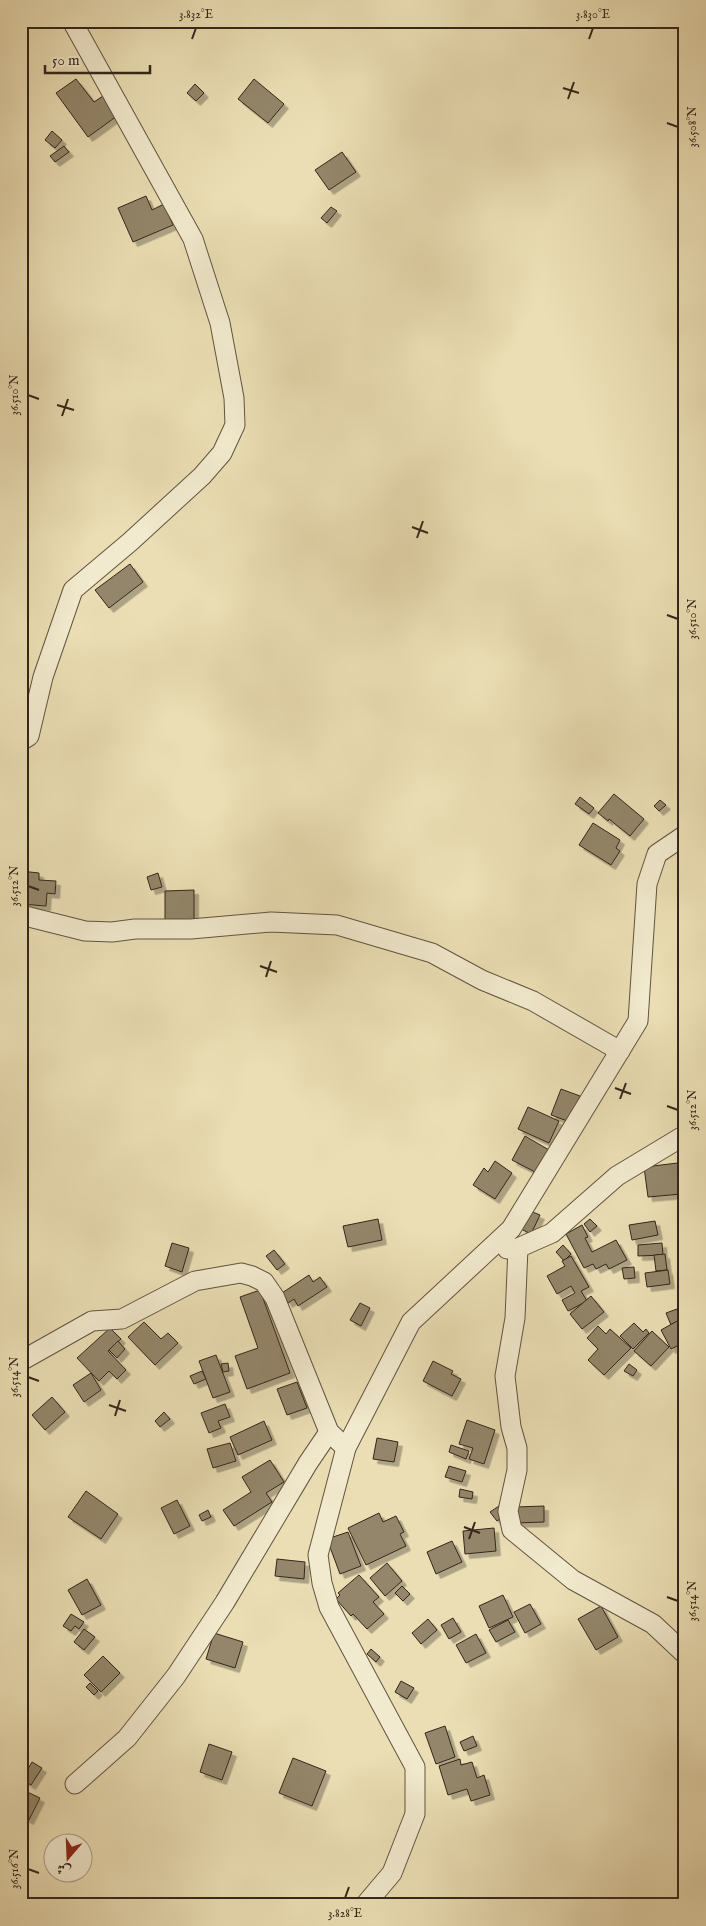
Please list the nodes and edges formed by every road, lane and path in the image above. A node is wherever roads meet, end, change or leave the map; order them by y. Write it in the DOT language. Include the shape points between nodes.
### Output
graph roads {
  1 [pos="72,21"];
  2 [pos="21,740"];
  3 [pos="685,835"];
  4 [pos="21,915"];
  5 [pos="620,1051"];
  6 [pos="685,1134"];
  7 [pos="518,1248"];
  8 [pos="489,1250"];
  9 [pos="21,1360"];
  10 [pos="329,1432"];
  11 [pos="346,1448"];
  12 [pos="685,1654"];
  13 [pos="75,1784"];
  14 [pos="365,1905"];
  1 -- 2 [label="street" via="193,239 220,323 234,398 235,425 222,453 202,476 73,590 43,677 29,736"];
  3 -- 5 [label="street" via="657,854 647,884 638,1021"];
  4 -- 5 [label="street" via="85,931 103,932 271,922 338,925 432,953 482,980 533,1001"];
  5 -- 8 [label="street" via="511,1230"];
  6 -- 7 [label="street" via="617,1176 552,1233"];
  7 -- 8 [label="street"];
  7 -- 12 [label="street" via="515,1318 505,1376 517,1448 508,1511 512,1530 573,1580 653,1624"];
  8 -- 11 [label="street" via="411,1322"];
  9 -- 10 [label="street" via="92,1322 122,1319 195,1281 240,1273 264,1282 275,1298"];
  10 -- 11 [label="street"];
  10 -- 13 [label="street" via="176,1676 127,1738"];
  11 -- 14 [label="street" via="318,1555 322,1583 329,1607 415,1766 415,1814 392,1872"];
}
